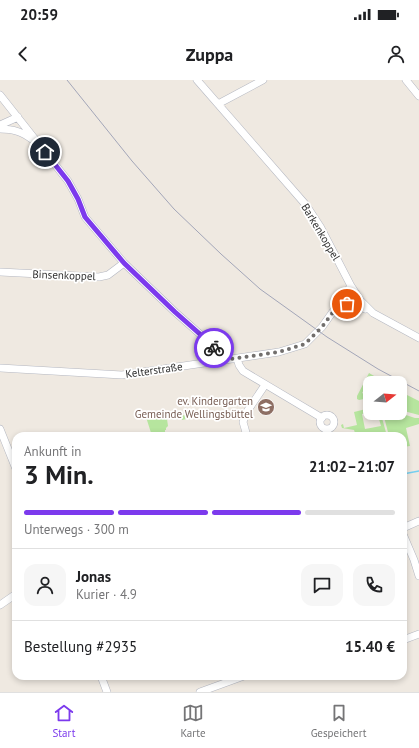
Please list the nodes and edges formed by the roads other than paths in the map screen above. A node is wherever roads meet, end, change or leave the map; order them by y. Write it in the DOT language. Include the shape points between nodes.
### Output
graph roads {
  1 [pos="197,80"];
  2 [pos="263,80"];
  3 [pos="406,80"];
  4 [pos="0,95"];
  5 [pos="419,96"];
  6 [pos="218,104"];
  7 [pos="18,117"];
  8 [pos="0,125"];
  9 [pos="0,129"];
  10 [pos="38,142"];
  11 [pos="124,263"];
  12 [pos="0,272"];
  13 [pos="351,286"];
  14 [pos="337,307"];
  15 [pos="373,313"];
  16 [pos="419,338"];
  17 [pos="237,358"];
  18 [pos="217,361"];
  19 [pos="0,368"];
  20 [pos="265,385"];
  21 [pos="322,418"];
  22 [pos="0,429"];
  23 [pos="246,432"];
  24 [pos="12,459"];
  25 [pos="419,521"];
  26 [pos="407,526"];
  27 [pos="407,543"];
  28 [pos="419,576"];
  29 [pos="12,597"];
  30 [pos="0,605"];
  31 [pos="419,634"];
  32 [pos="407,638"];
  33 [pos="102,680"];
  34 [pos="233,680"];
  35 [pos="107,692"];
  36 [pos="200,692"];
  1 -- 6 [label="street, Barkenkoppel"];
  2 -- 6 [label="street"];
  3 -- 5 [label="street"];
  4 -- 7 [label="street"];
  6 -- 13 [label="street, Barkenkoppel" via="306,205"];
  7 -- 8 [label="street"];
  7 -- 10 [label="street"];
  9 -- 10 [label="street" via="21,132"];
  10 -- 11 [label="street" via="68,181 85,217"];
  11 -- 12 [label="street, Binsenkoppel" via="108,275 99,277"];
  11 -- 18 [label="street" via="210,343"];
  13 -- 14 [label="street, Kelterstraße"];
  13 -- 15 [label="street, Barkenkoppel"];
  14 -- 15 [label="street" via="347,304 358,305"];
  14 -- 17 [label="street, Kelterstraße" via="305,344 279,352"];
  15 -- 16 [label="street, Barkenkoppel"];
  17 -- 18 [label="street, Kelterstraße"];
  17 -- 20 [label="street" via="243,371"];
  18 -- 19 [label="street, Kelterstraße" via="122,375"];
  20 -- 21 [label="street"];
  20 -- 23 [label="street" via="246,413 243,422"];
  22 -- 24 [label="street"];
  25 -- 26 [label="street"];
  27 -- 28 [label="street"];
  29 -- 30 [label="street"];
  31 -- 32 [label="street"];
  33 -- 35 [label="street"];
  34 -- 36 [label="street"];
}
